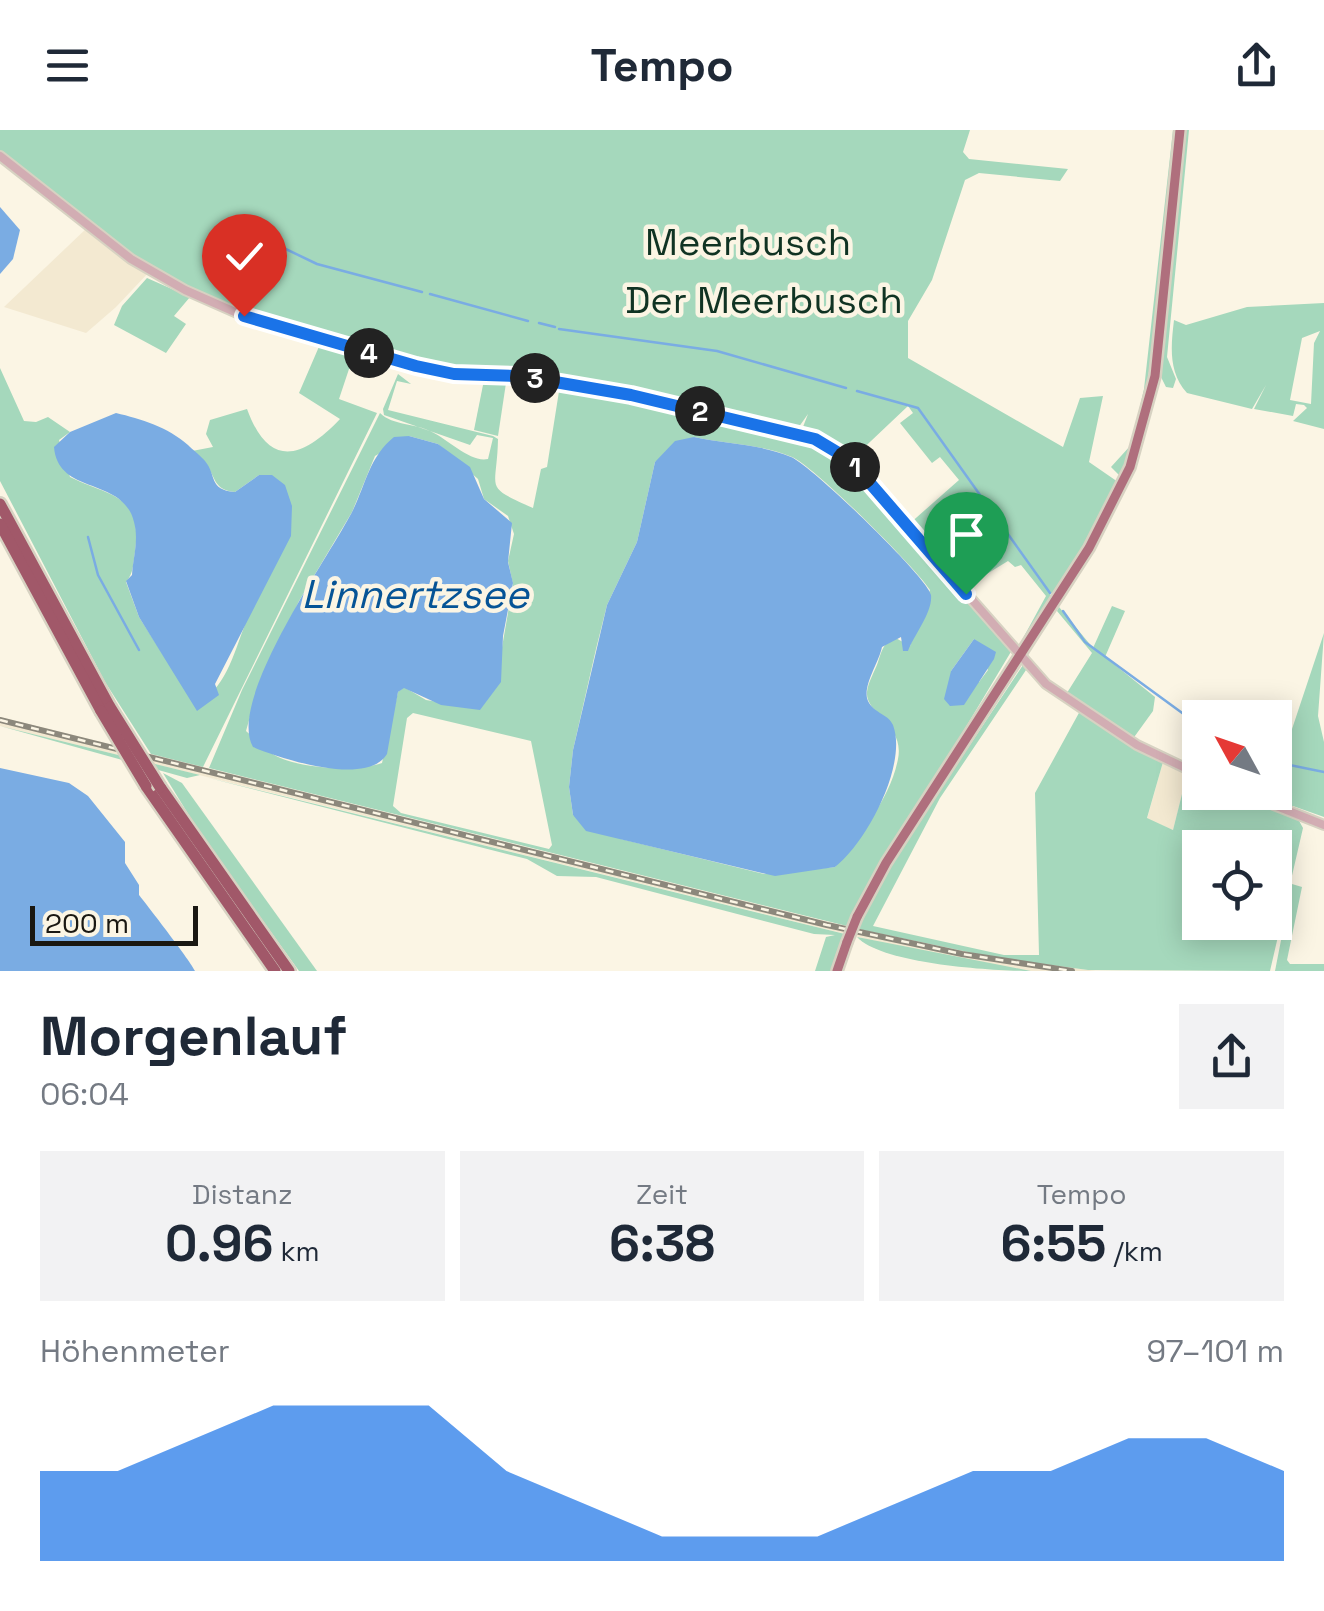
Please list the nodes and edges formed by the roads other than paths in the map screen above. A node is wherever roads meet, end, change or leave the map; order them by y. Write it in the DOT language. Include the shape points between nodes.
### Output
graph roads {
  1 [pos="1180,130"];
  2 [pos="0,156"];
  3 [pos="0,504"];
  4 [pos="0,524"];
  5 [pos="1021,655"];
  6 [pos="106,709"];
  7 [pos="1182,767"];
  8 [pos="153,786"];
  9 [pos="1286,810"];
  10 [pos="1324,825"];
  11 [pos="275,971"];
  12 [pos="289,971"];
  13 [pos="837,971"];
  1 -- 5 [label="main road" via="1159,347 1144,427 1113,505"];
  2 -- 5 [label="street" via="130,259 244,316 416,366 631,395 829,445 850,460"];
  3 -- 6 [label="highway"];
  4 -- 6 [label="highway"];
  5 -- 7 [label="street" via="1064,698"];
  5 -- 13 [label="main road, bridge" via="886,864"];
  6 -- 8 [label="highway, bridge"];
  8 -- 11 [label="highway"];
  8 -- 12 [label="highway"];
  9 -- 10 [label="street"];
}
